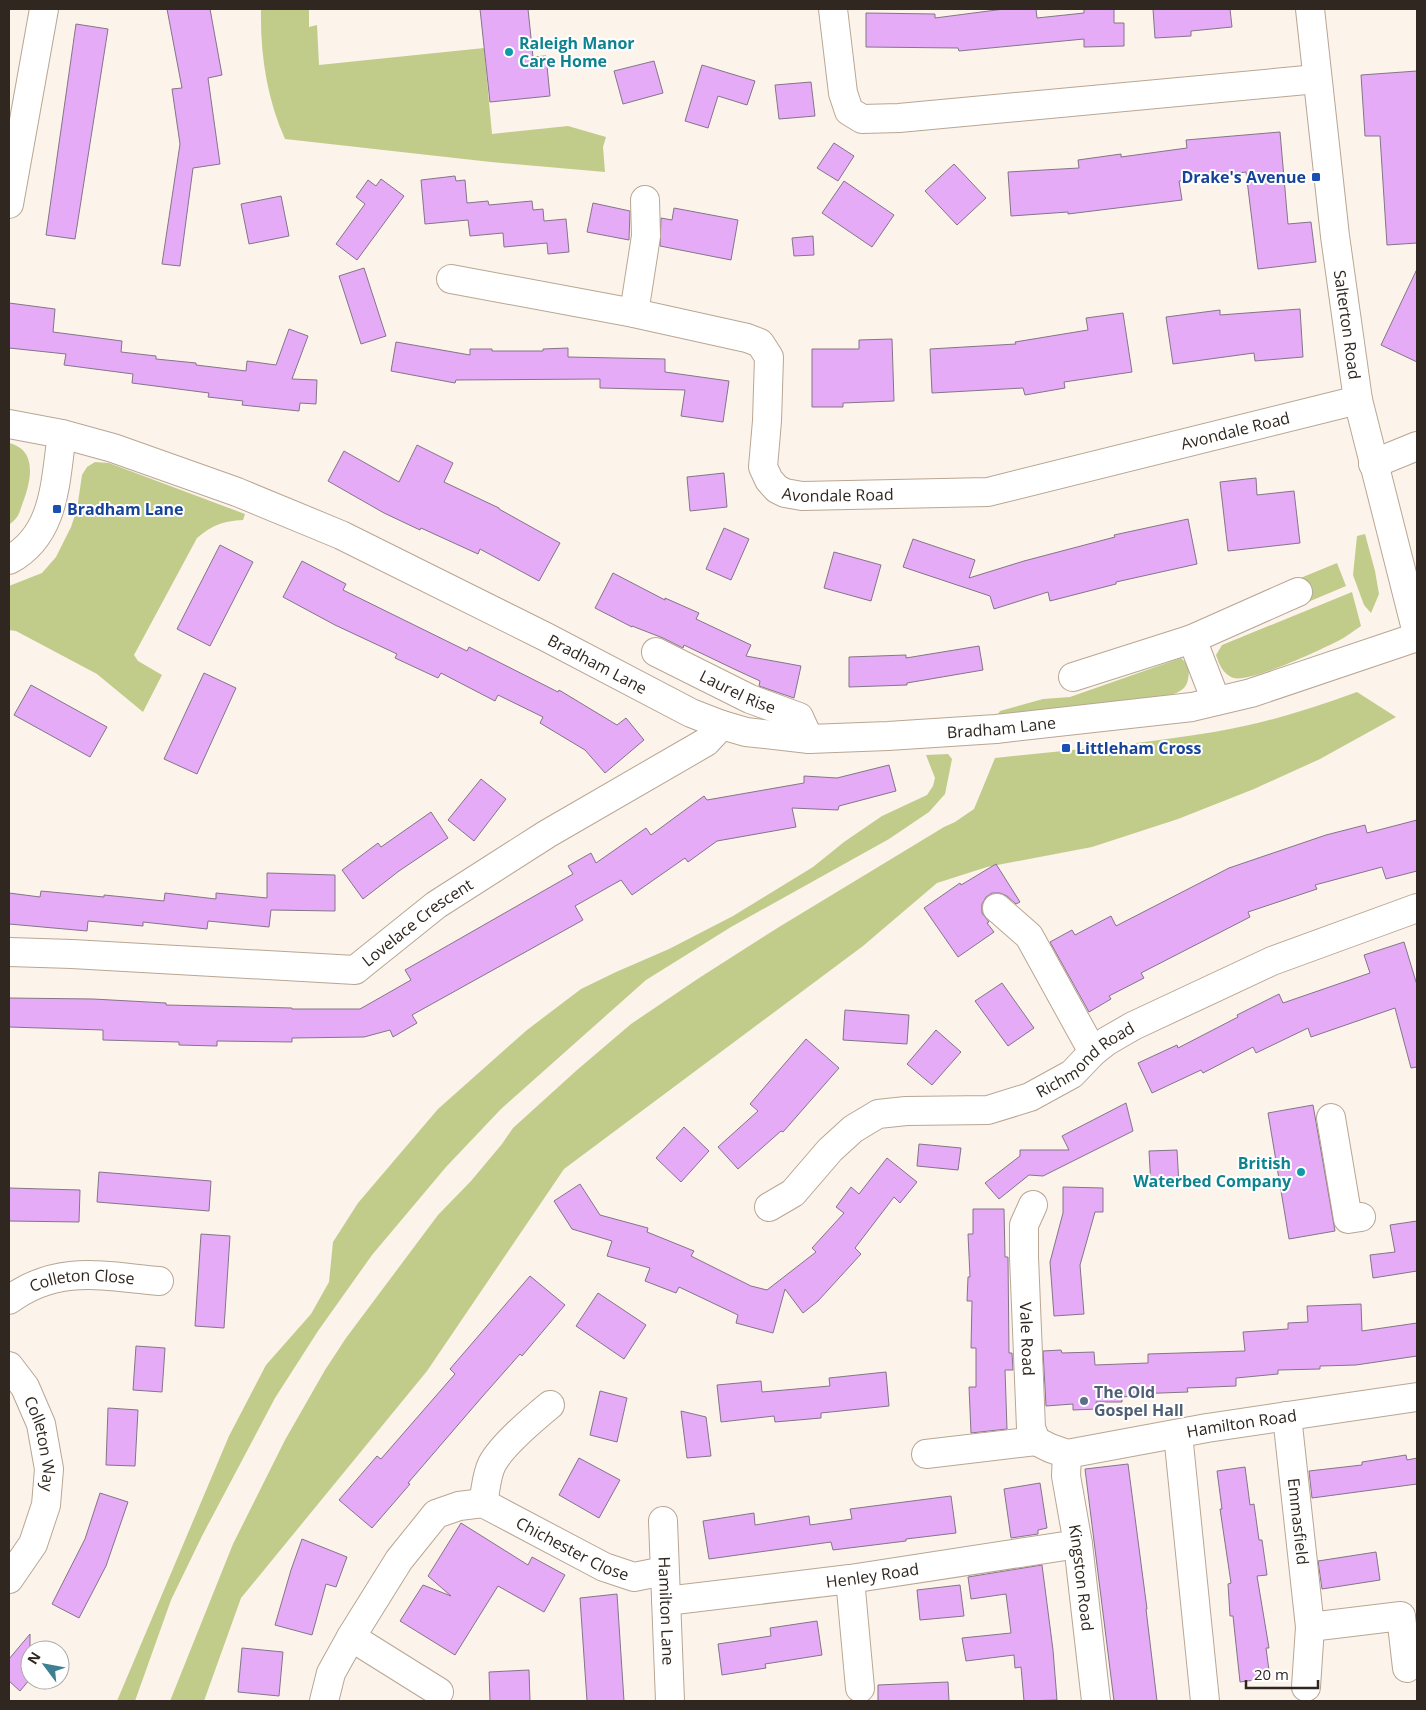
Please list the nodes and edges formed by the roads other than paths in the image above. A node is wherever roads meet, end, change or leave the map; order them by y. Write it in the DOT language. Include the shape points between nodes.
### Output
graph roads {
  1 [pos="44,9"];
  2 [pos="833,9"];
  3 [pos="1310,9"];
  4 [pos="1317,79"];
  5 [pos="645,200"];
  6 [pos="9,204"];
  7 [pos="451,279"];
  8 [pos="634,313"];
  9 [pos="1358,400"];
  10 [pos="9,424"];
  11 [pos="62,434"];
  12 [pos="1417,446"];
  13 [pos="1373,464"];
  14 [pos="9,560"];
  15 [pos="1298,592"];
  16 [pos="1417,635"];
  17 [pos="1192,639"];
  18 [pos="656,652"];
  19 [pos="1073,677"];
  20 [pos="1216,701"];
  21 [pos="722,725"];
  22 [pos="809,739"];
  23 [pos="997,908"];
  24 [pos="1417,908"];
  25 [pos="9,952"];
  26 [pos="1093,1052"];
  27 [pos="1331,1118"];
  28 [pos="1033,1205"];
  29 [pos="769,1207"];
  30 [pos="1361,1217"];
  31 [pos="159,1281"];
  32 [pos="9,1300"];
  33 [pos="9,1366"];
  34 [pos="1417,1397"];
  35 [pos="550,1405"];
  36 [pos="1287,1416"];
  37 [pos="1178,1434"];
  38 [pos="1036,1441"];
  39 [pos="926,1454"];
  40 [pos="1067,1454"];
  41 [pos="483,1503"];
  42 [pos="663,1521"];
  43 [pos="1078,1544"];
  44 [pos="664,1571"];
  45 [pos="9,1579"];
  46 [pos="850,1579"];
  47 [pos="666,1600"];
  48 [pos="1310,1627"];
  49 [pos="352,1637"];
  50 [pos="1407,1668"];
  51 [pos="1306,1687"];
  52 [pos="860,1688"];
  53 [pos="439,1692"];
  54 [pos="324,1701"];
  55 [pos="670,1701"];
  56 [pos="1096,1701"];
  57 [pos="1205,1701"];
  1 -- 6 [label="street"];
  2 -- 4 [label="street" via="843,93 849,111 862,119"];
  3 -- 4 [label="street, Salterton Road"];
  4 -- 9 [label="street, Salterton Road"];
  5 -- 8 [label="street" via="646,236"];
  7 -- 8 [label="street, Avondale Road"];
  8 -- 9 [label="street, Avondale Road" via="760,343 769,357 764,467 777,489 802,496 988,492"];
  9 -- 13 [label="street, Salterton Road"];
  10 -- 11 [label="street, Bradham Lane"];
  11 -- 14 [label="street" via="45,523 33,543"];
  11 -- 21 [label="street, Bradham Lane" via="113,448 237,492 341,535 691,713"];
  12 -- 13 [label="street"];
  13 -- 16 [label="street, Salterton Road"];
  15 -- 17 [label="street"];
  16 -- 20 [label="street, Bradham Lane" via="1251,693"];
  17 -- 19 [label="street"];
  17 -- 20 [label="street"];
  18 -- 22 [label="street, Laurel Rise" via="750,698 799,717"];
  20 -- 22 [label="street, Bradham Lane" via="1192,707 996,729"];
  21 -- 22 [label="street, Bradham Lane" via="746,732"];
  21 -- 25 [label="street, Lovelace Crescent" via="706,742 547,834 436,905 355,970"];
  23 -- 26 [label="street" via="1029,936"];
  24 -- 26 [label="street, Richmond Road" via="1272,961 1133,1026"];
  26 -- 29 [label="street, Richmond Road" via="1072,1074 1030,1097 988,1110 878,1114 853,1129 830,1150 793,1193"];
  27 -- 30 [label="street" via="1348,1219"];
  28 -- 38 [label="street, Vale Road" via="1024,1225 1024,1257 1031,1428"];
  31 -- 32 [label="street, Colleton Close" via="64,1275 41,1281"];
  33 -- 45 [label="street, Colleton Way" via="25,1387 41,1424 49,1468 46,1505 34,1544"];
  34 -- 36 [label="street, Hamilton Road"];
  35 -- 41 [label="street" via="528,1423 496,1458 488,1473"];
  36 -- 37 [label="street, Hamilton Road"];
  36 -- 48 [label="street, Emmasfield"];
  37 -- 40 [label="street, Hamilton Road"];
  37 -- 57 [label="street"];
  38 -- 39 [label="street"];
  38 -- 40 [label="street"];
  40 -- 43 [label="street, Kingston Road" via="1066,1476"];
  41 -- 44 [label="street, Chichester Close" via="604,1567 634,1577"];
  41 -- 49 [label="street" via="459,1506 436,1514 399,1560"];
  42 -- 44 [label="street, Hamilton Lane"];
  43 -- 46 [label="street, Henley Road"];
  43 -- 56 [label="street, Kingston Road"];
  44 -- 47 [label="street, Hamilton Lane"];
  46 -- 47 [label="street, Henley Road"];
  46 -- 52 [label="street"];
  47 -- 55 [label="street, Hamilton Lane"];
  48 -- 50 [label="street" via="1401,1616"];
  48 -- 51 [label="street, Emmasfield"];
  49 -- 53 [label="street"];
  49 -- 54 [label="street" via="331,1673"];
}
